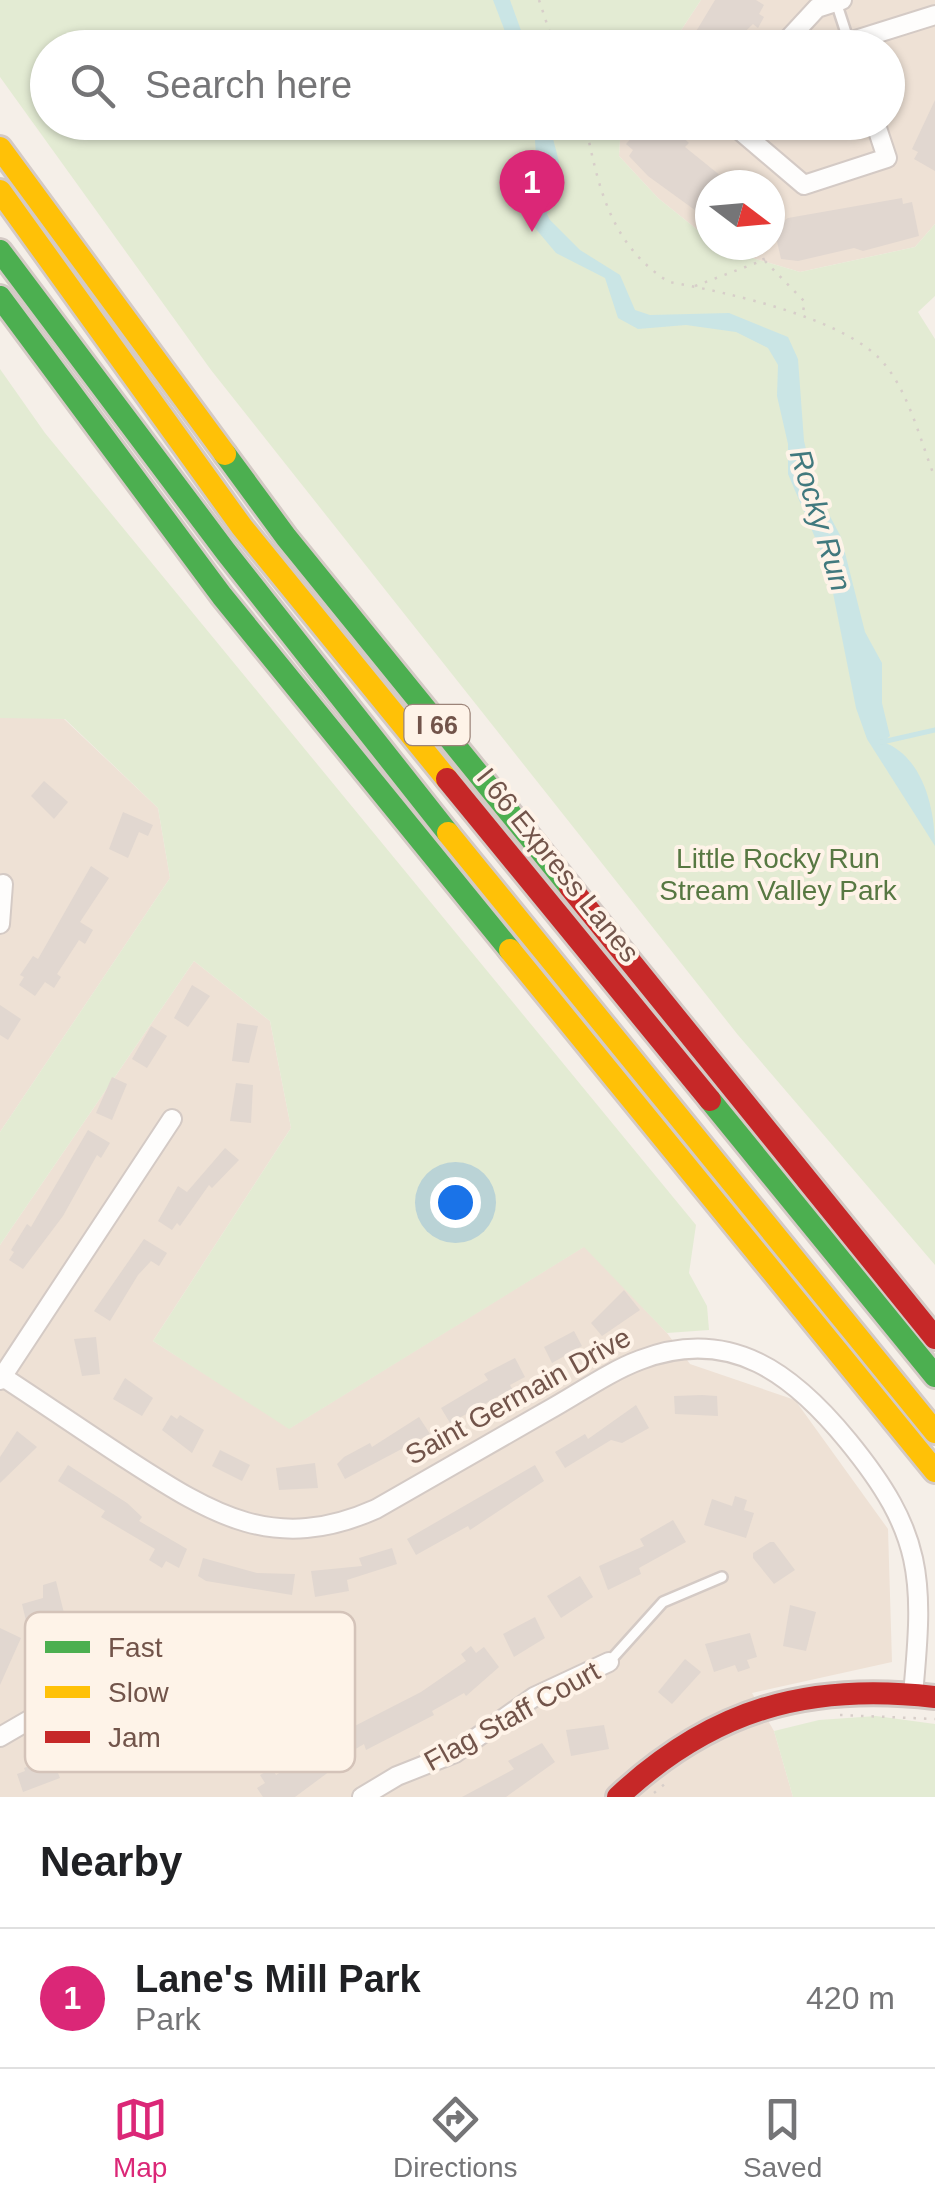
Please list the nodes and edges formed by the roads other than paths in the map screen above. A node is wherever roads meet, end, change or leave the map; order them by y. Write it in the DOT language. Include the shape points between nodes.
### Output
graph roads {
  1 [pos="839,1"];
  2 [pos="935,15"];
  3 [pos="797,30"];
  4 [pos="846,30"];
  5 [pos="891,30"];
  6 [pos="751,140"];
  7 [pos="881,140"];
  8 [pos="0,148"];
  9 [pos="0,191"];
  10 [pos="0,251"];
  11 [pos="0,297"];
  12 [pos="3,884"];
  13 [pos="0,924"];
  14 [pos="172,1119"];
  15 [pos="935,1338"];
  16 [pos="935,1376"];
  17 [pos="1,1377"];
  18 [pos="935,1432"];
  19 [pos="935,1471"];
  20 [pos="722,1577"];
  21 [pos="609,1662"];
  22 [pos="924,1696"];
  23 [pos="25,1722"];
  24 [pos="0,1737"];
  25 [pos="362,1797"];
  26 [pos="618,1797"];
  1 -- 3 [label="street" via="817,8"];
  1 -- 4 [label="lane"];
  2 -- 5 [label="street"];
  6 -- 7 [label="street" via="804,185 887,158"];
  8 -- 15 [label="main road, I 66" via="286,537"];
  9 -- 16 [label="main road, I 66 Express Lanes" via="242,527"];
  10 -- 18 [label="main road" via="306,658"];
  11 -- 19 [label="main road" via="222,596"];
  12 -- 13 [label="street"];
  14 -- 17 [label="street"];
  17 -- 22 [label="street, Saint Germain Drive" via="204,1508 247,1524 296,1530 376,1509 642,1359 698,1350 752,1359 786,1375 814,1400 899,1512 920,1589"];
  20 -- 21 [label="lane" via="664,1602"];
  21 -- 25 [label="street, Flag Staff Court" via="534,1697 456,1754"];
  22 -- 26 [label="main road" via="831,1693 740,1715 687,1740"];
  23 -- 24 [label="street"];
}
